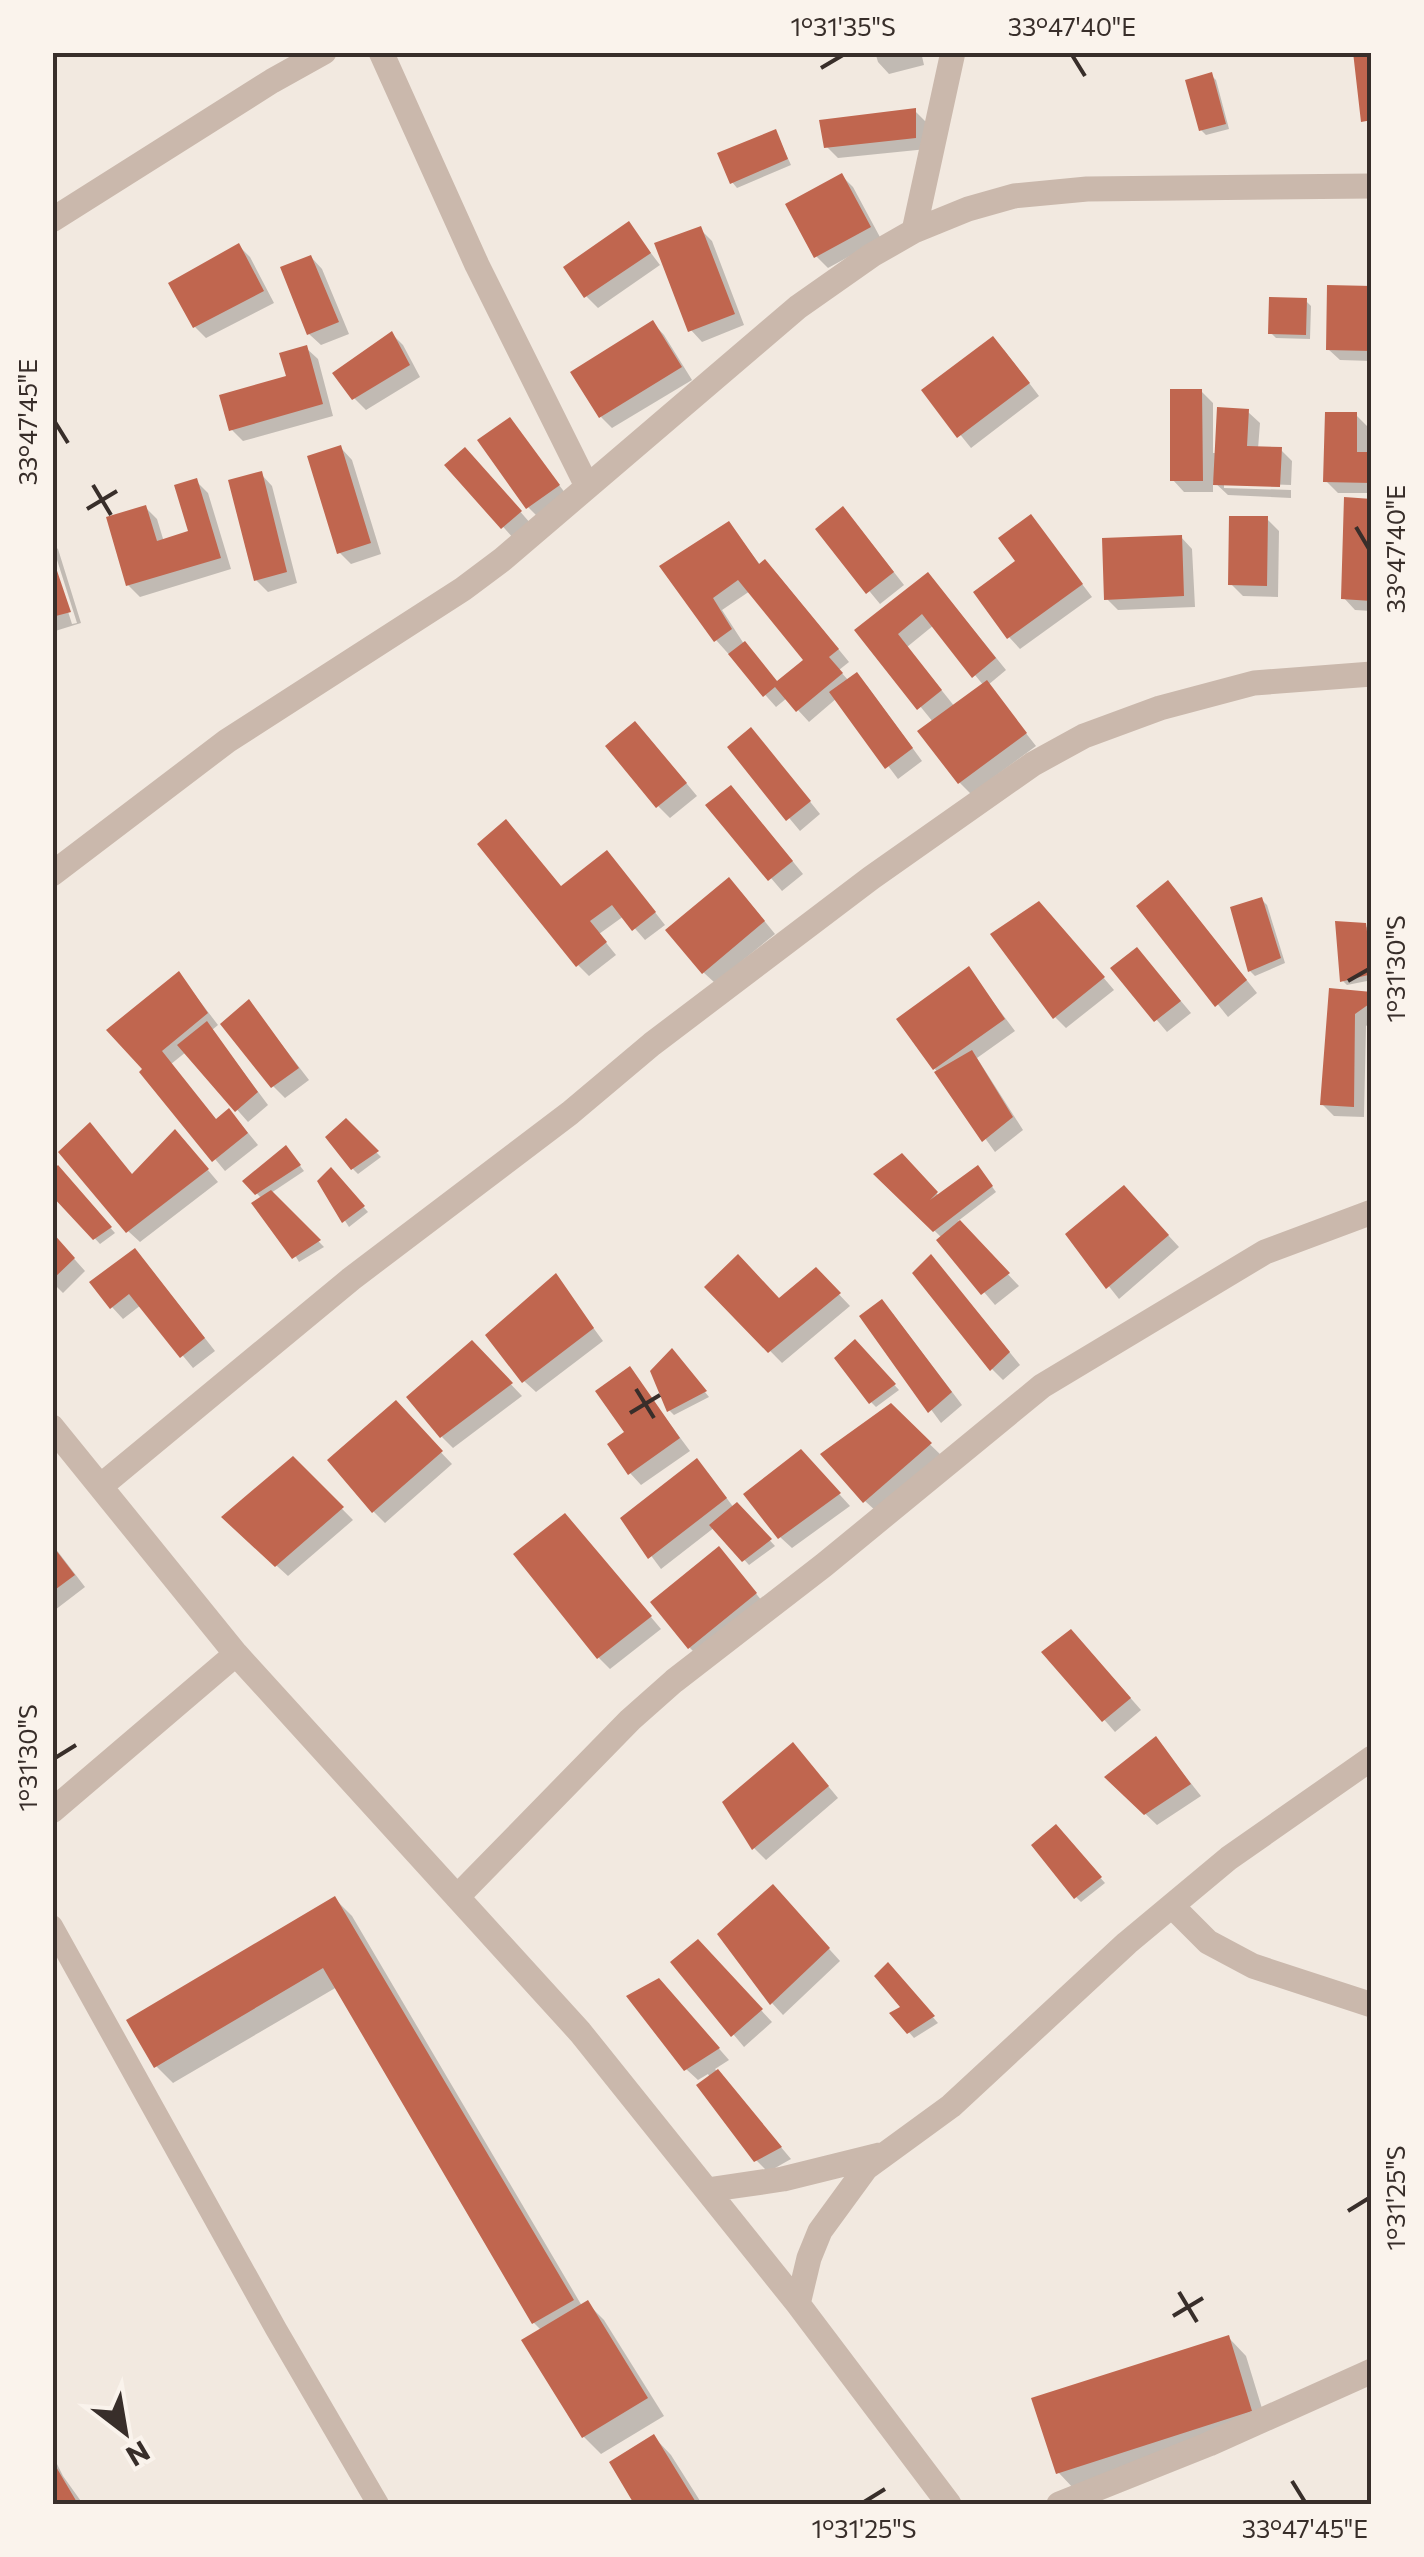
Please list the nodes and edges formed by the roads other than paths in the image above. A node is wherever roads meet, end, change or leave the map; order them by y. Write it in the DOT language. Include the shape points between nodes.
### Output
graph roads {
  1 [pos="324,52"];
  2 [pos="381,52"];
  3 [pos="953,52"];
  4 [pos="1372,186"];
  5 [pos="52,220"];
  6 [pos="914,231"];
  7 [pos="587,486"];
  8 [pos="1372,674"];
  9 [pos="52,874"];
  10 [pos="1372,1212"];
  11 [pos="52,1427"];
  12 [pos="102,1486"];
  13 [pos="236,1654"];
  14 [pos="1372,1758"];
  15 [pos="52,1811"];
  16 [pos="457,1897"];
  17 [pos="1172,1906"];
  18 [pos="52,1926"];
  19 [pos="1372,2005"];
  20 [pos="880,2155"];
  21 [pos="707,2190"];
  22 [pos="798,2304"];
  23 [pos="1372,2372"];
  24 [pos="378,2504"];
  25 [pos="949,2504"];
  26 [pos="1059,2504"];
  1 -- 5 [label="street"];
  2 -- 7 [label="street"];
  3 -- 6 [label="street"];
  4 -- 6 [label="street" via="1014,196"];
  6 -- 7 [label="street" via="798,306"];
  7 -- 9 [label="street" via="464,589 227,741"];
  8 -- 12 [label="street" via="1254,683 1160,708 1084,736 1034,764 652,1044 351,1279"];
  10 -- 16 [label="street" via="1265,1252 1042,1386 674,1681"];
  11 -- 12 [label="street"];
  12 -- 13 [label="street"];
  13 -- 15 [label="street"];
  13 -- 16 [label="street"];
  14 -- 17 [label="street"];
  16 -- 21 [label="street" via="580,2032"];
  17 -- 19 [label="street" via="1208,1942 1253,1966"];
  17 -- 20 [label="street" via="951,2106"];
  18 -- 24 [label="lane"];
  20 -- 21 [label="street"];
  20 -- 22 [label="street" via="820,2231"];
  21 -- 22 [label="street"];
  22 -- 25 [label="street"];
  23 -- 26 [label="street"];
}
